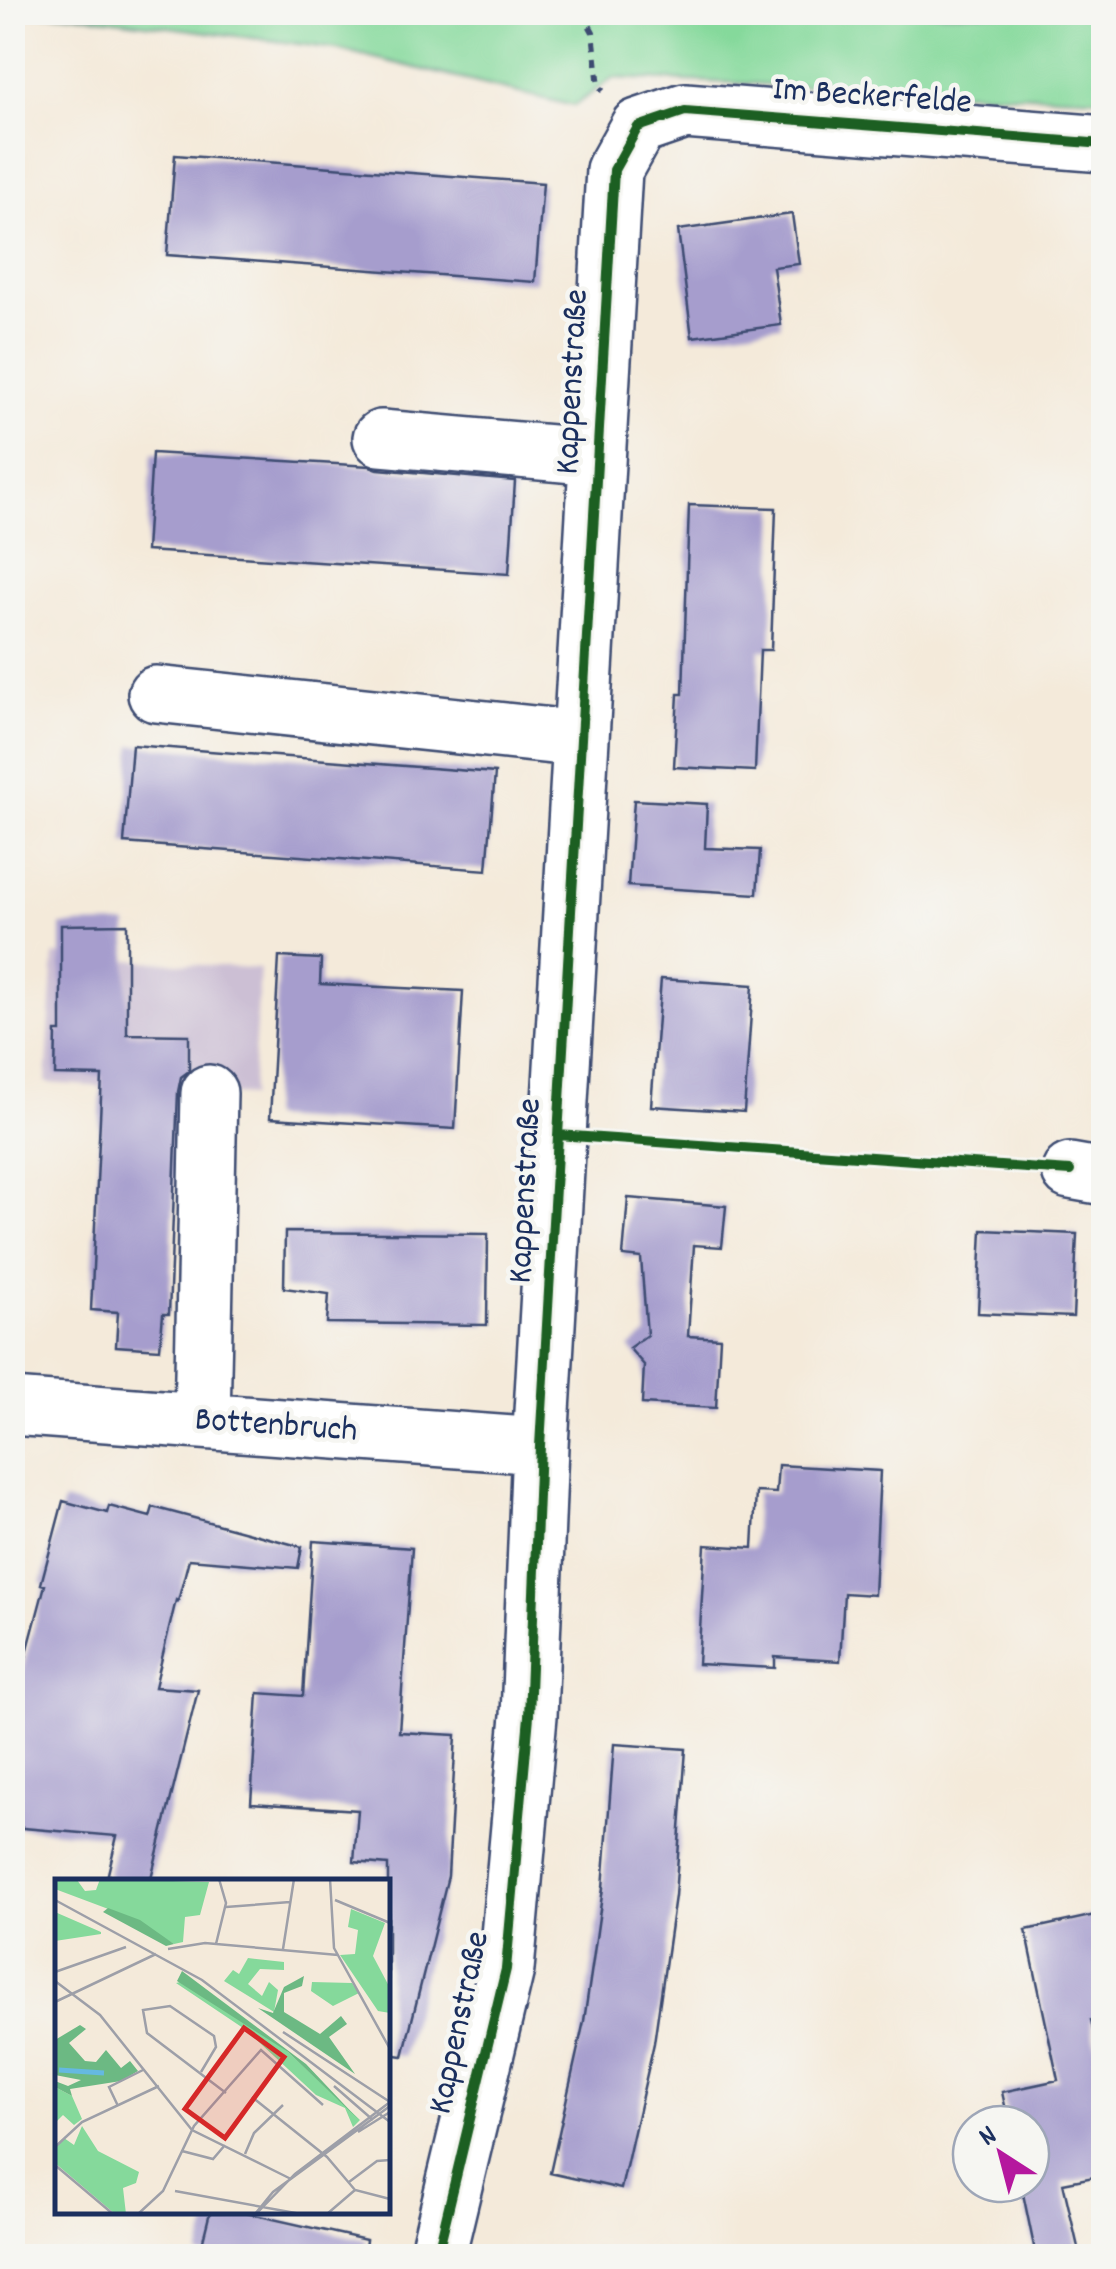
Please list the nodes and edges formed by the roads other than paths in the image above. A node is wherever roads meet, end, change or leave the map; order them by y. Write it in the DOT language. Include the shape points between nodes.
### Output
graph roads {
  1 [pos="638,127"];
  2 [pos="1104,144"];
  3 [pos="381,438"];
  4 [pos="597,457"];
  5 [pos="156,694"];
  6 [pos="581,739"];
  7 [pos="210,1094"];
  8 [pos="12,1407"];
  9 [pos="202,1421"];
  10 [pos="540,1446"];
  11 [pos="436,2256"];
  1 -- 2 [label="street, Im Beckerfelde" via="685,111"];
  1 -- 4 [label="street, Kappenstraße" via="614,170"];
  3 -- 4 [label="street"];
  4 -- 6 [label="street, Kappenstraße"];
  5 -- 6 [label="street"];
  6 -- 10 [label="street, Kappenstraße"];
  7 -- 9 [label="street"];
  8 -- 9 [label="street, Bottenbruch"];
  9 -- 10 [label="street, Bottenbruch"];
  10 -- 11 [label="street, Kappenstraße" via="529,1716 506,1969"];
}
